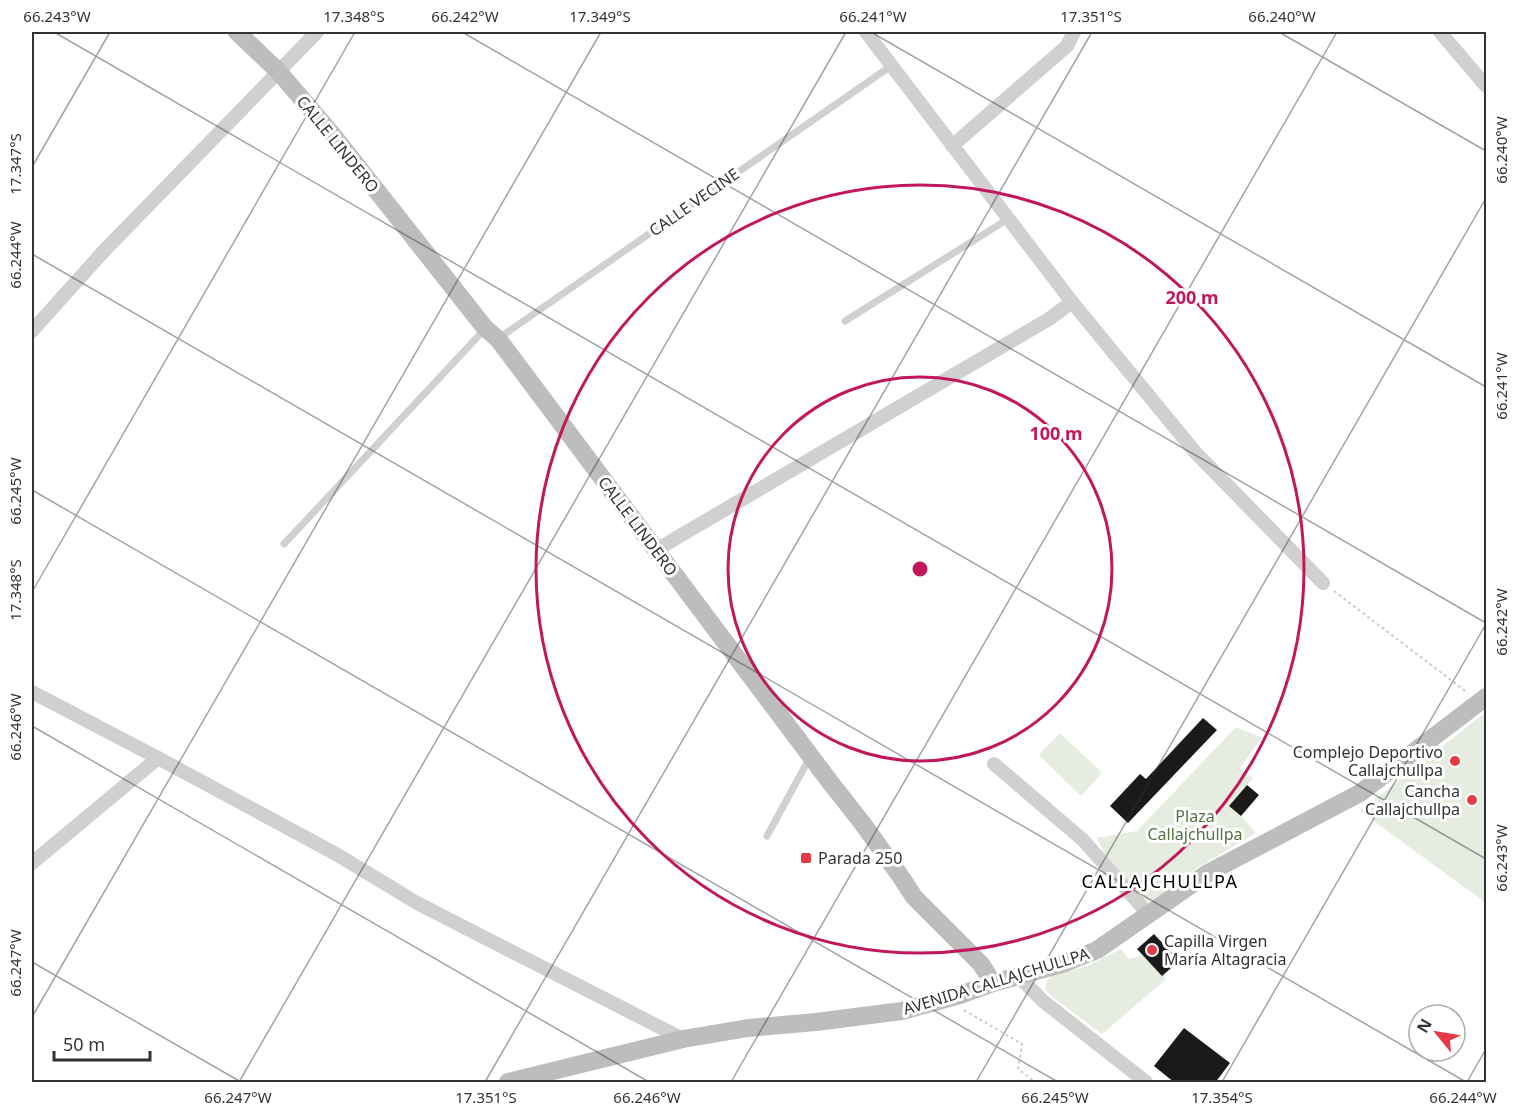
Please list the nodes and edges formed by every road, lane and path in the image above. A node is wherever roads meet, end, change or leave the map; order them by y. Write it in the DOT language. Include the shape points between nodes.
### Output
graph roads {
  1 [pos="237,32"];
  2 [pos="317,32"];
  3 [pos="866,32"];
  4 [pos="1074,32"];
  5 [pos="1440,32"];
  6 [pos="891,66"];
  7 [pos="278,71"];
  8 [pos="1486,86"];
  9 [pos="952,146"];
  10 [pos="1008,219"];
  11 [pos="1072,302"];
  12 [pos="845,321"];
  13 [pos="32,331"];
  14 [pos="491,333"];
  15 [pos="284,544"];
  16 [pos="656,550"];
  17 [pos="1323,583"];
  18 [pos="32,692"];
  19 [pos="1483,700"];
  20 [pos="811,757"];
  21 [pos="158,758"];
  22 [pos="994,764"];
  23 [pos="767,836"];
  24 [pos="32,863"];
  25 [pos="1149,915"];
  26 [pos="1018,976"];
  27 [pos="993,982"];
  28 [pos="960,995"];
  29 [pos="683,1039"];
  30 [pos="508,1083"];
  31 [pos="1035,1083"];
  32 [pos="1146,1083"];
  1 -- 7 [label="street, CALLE LINDERO"];
  2 -- 7 [label="street"];
  3 -- 6 [label="street"];
  4 -- 9 [label="street" via="1067,46"];
  5 -- 8 [label="street"];
  6 -- 9 [label="street"];
  6 -- 14 [label="lane, CALLE VECINE"];
  7 -- 13 [label="street"];
  7 -- 14 [label="street, CALLE LINDERO"];
  9 -- 10 [label="street"];
  10 -- 11 [label="street"];
  10 -- 12 [label="lane"];
  11 -- 16 [label="street" via="1039,326"];
  11 -- 17 [label="street" via="1195,452"];
  14 -- 15 [label="lane, CALLE VECINE"];
  14 -- 16 [label="street, CALLE LINDERO"];
  16 -- 20 [label="street, CALLE LINDERO"];
  17 -- 19 [label="path"];
  18 -- 21 [label="street"];
  19 -- 25 [label="street, AVENIDA CALLAJCHULLPA" via="1360,793 1208,873"];
  20 -- 23 [label="lane"];
  20 -- 27 [label="street, CALLE LINDERO" via="914,897 981,964"];
  21 -- 24 [label="street"];
  21 -- 29 [label="street" via="336,854 417,903"];
  22 -- 25 [label="street" via="1083,840"];
  25 -- 26 [label="street, AVENIDA CALLAJCHULLPA" via="1097,950"];
  26 -- 27 [label="street, AVENIDA CALLAJCHULLPA"];
  26 -- 32 [label="street" via="1043,1001"];
  27 -- 28 [label="street, AVENIDA CALLAJCHULLPA"];
  28 -- 29 [label="street, AVENIDA CALLAJCHULLPA" via="902,1011"];
  28 -- 31 [label="path" via="963,1009 1022,1044 1018,1069"];
  29 -- 30 [label="street, AVENIDA CALLAJCHULLPA"];
}
